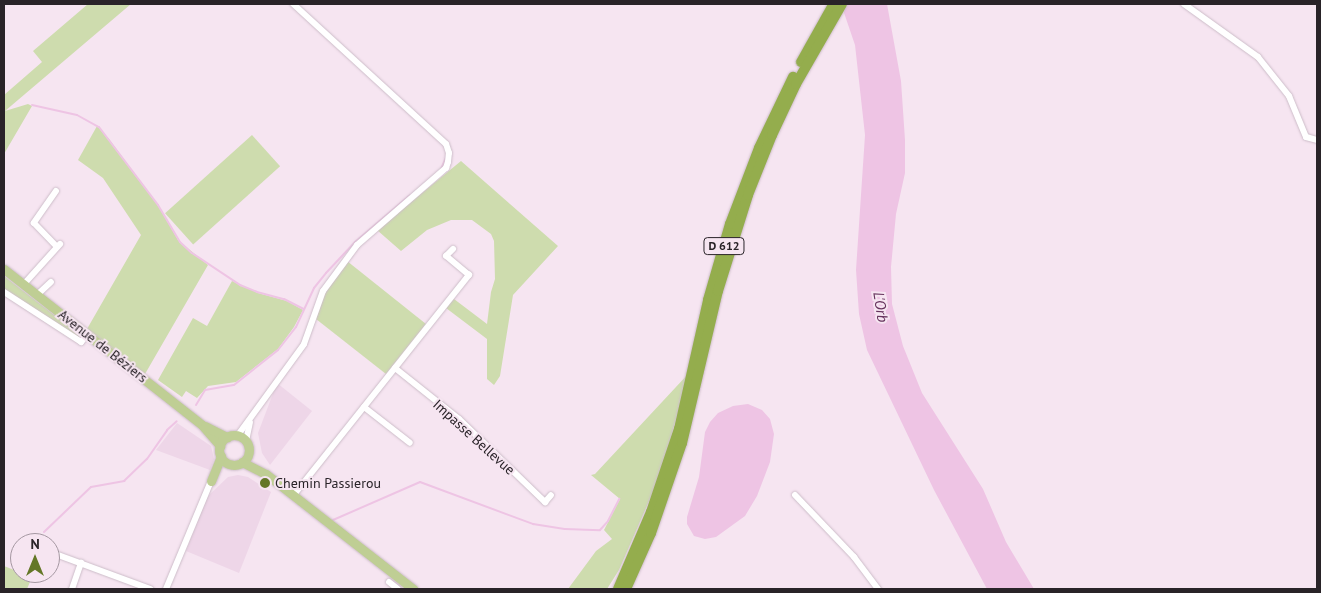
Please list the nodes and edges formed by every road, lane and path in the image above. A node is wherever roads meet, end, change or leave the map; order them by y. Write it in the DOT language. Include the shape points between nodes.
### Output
graph roads {
  1 [pos="293,4"];
  2 [pos="834,4"];
  3 [pos="842,4"];
  4 [pos="1184,4"];
  5 [pos="825,25"];
  6 [pos="1317,140"];
  7 [pos="56,191"];
  8 [pos="452,250"];
  9 [pos="4,269"];
  10 [pos="51,282"];
  11 [pos="24,284"];
  12 [pos="4,292"];
  13 [pos="37,295"];
  14 [pos="88,334"];
  15 [pos="395,368"];
  16 [pos="364,407"];
  17 [pos="250,420"];
  18 [pos="202,424"];
  19 [pos="238,435"];
  20 [pos="227,436"];
  21 [pos="246,441"];
  22 [pos="410,443"];
  23 [pos="220,446"];
  24 [pos="248,453"];
  25 [pos="221,456"];
  26 [pos="242,462"];
  27 [pos="229,464"];
  28 [pos="266,474"];
  29 [pos="211,480"];
  30 [pos="551,495"];
  31 [pos="293,496"];
  32 [pos="795,496"];
  33 [pos="648,529"];
  34 [pos="60,556"];
  35 [pos="81,563"];
  36 [pos="389,582"];
  37 [pos="72,589"];
  38 [pos="150,589"];
  39 [pos="166,589"];
  40 [pos="398,589"];
  41 [pos="412,589"];
  42 [pos="610,589"];
  43 [pos="618,589"];
  44 [pos="626,589"];
  45 [pos="632,589"];
  46 [pos="878,589"];
  1 -- 17 [label="street" via="446,144 449,153 446,168 358,245 323,291 304,344"];
  2 -- 5 [label="highway, D 612"];
  3 -- 5 [label="highway, D 612"];
  4 -- 6 [label="street" via="1258,57 1289,96 1306,137"];
  5 -- 33 [label="highway, D 612" via="772,119 735,209 710,295 679,429"];
  7 -- 11 [label="street" via="34,223 59,245"];
  8 -- 15 [label="street" via="446,256 469,275"];
  9 -- 11 [label="main road, Avenue de Béziers"];
  10 -- 13 [label="street"];
  11 -- 13 [label="main road, Avenue de Béziers"];
  12 -- 14 [label="street" via="81,342"];
  13 -- 14 [label="main road, Avenue de Béziers"];
  14 -- 18 [label="main road, Avenue de Béziers"];
  15 -- 16 [label="street"];
  15 -- 30 [label="street, Impasse Bellevue" via="459,419 545,502"];
  16 -- 22 [label="street"];
  16 -- 31 [label="street"];
  17 -- 19 [label="street"];
  17 -- 21 [label="street"];
  18 -- 20 [label="main road, Avenue de Béziers"];
  18 -- 23 [label="main road, Avenue de Béziers"];
  19 -- 20 [label="main road"];
  19 -- 21 [label="main road"];
  20 -- 23 [label="main road"];
  21 -- 24 [label="main road"];
  23 -- 25 [label="main road"];
  24 -- 26 [label="main road"];
  24 -- 28 [label="main road"];
  25 -- 27 [label="main road"];
  25 -- 29 [label="main road"];
  26 -- 27 [label="main road"];
  26 -- 28 [label="main road"];
  27 -- 29 [label="main road"];
  28 -- 31 [label="main road"];
  29 -- 39 [label="street"];
  31 -- 41 [label="main road"];
  32 -- 46 [label="street" via="854,557"];
  33 -- 42 [label="highway" via="638,535"];
  33 -- 43 [label="highway, D 612"];
  33 -- 44 [label="highway, D 612"];
  33 -- 45 [label="highway" via="651,545"];
  34 -- 35 [label="street"];
  35 -- 37 [label="street"];
  35 -- 38 [label="street"];
  36 -- 40 [label="street"];
}
